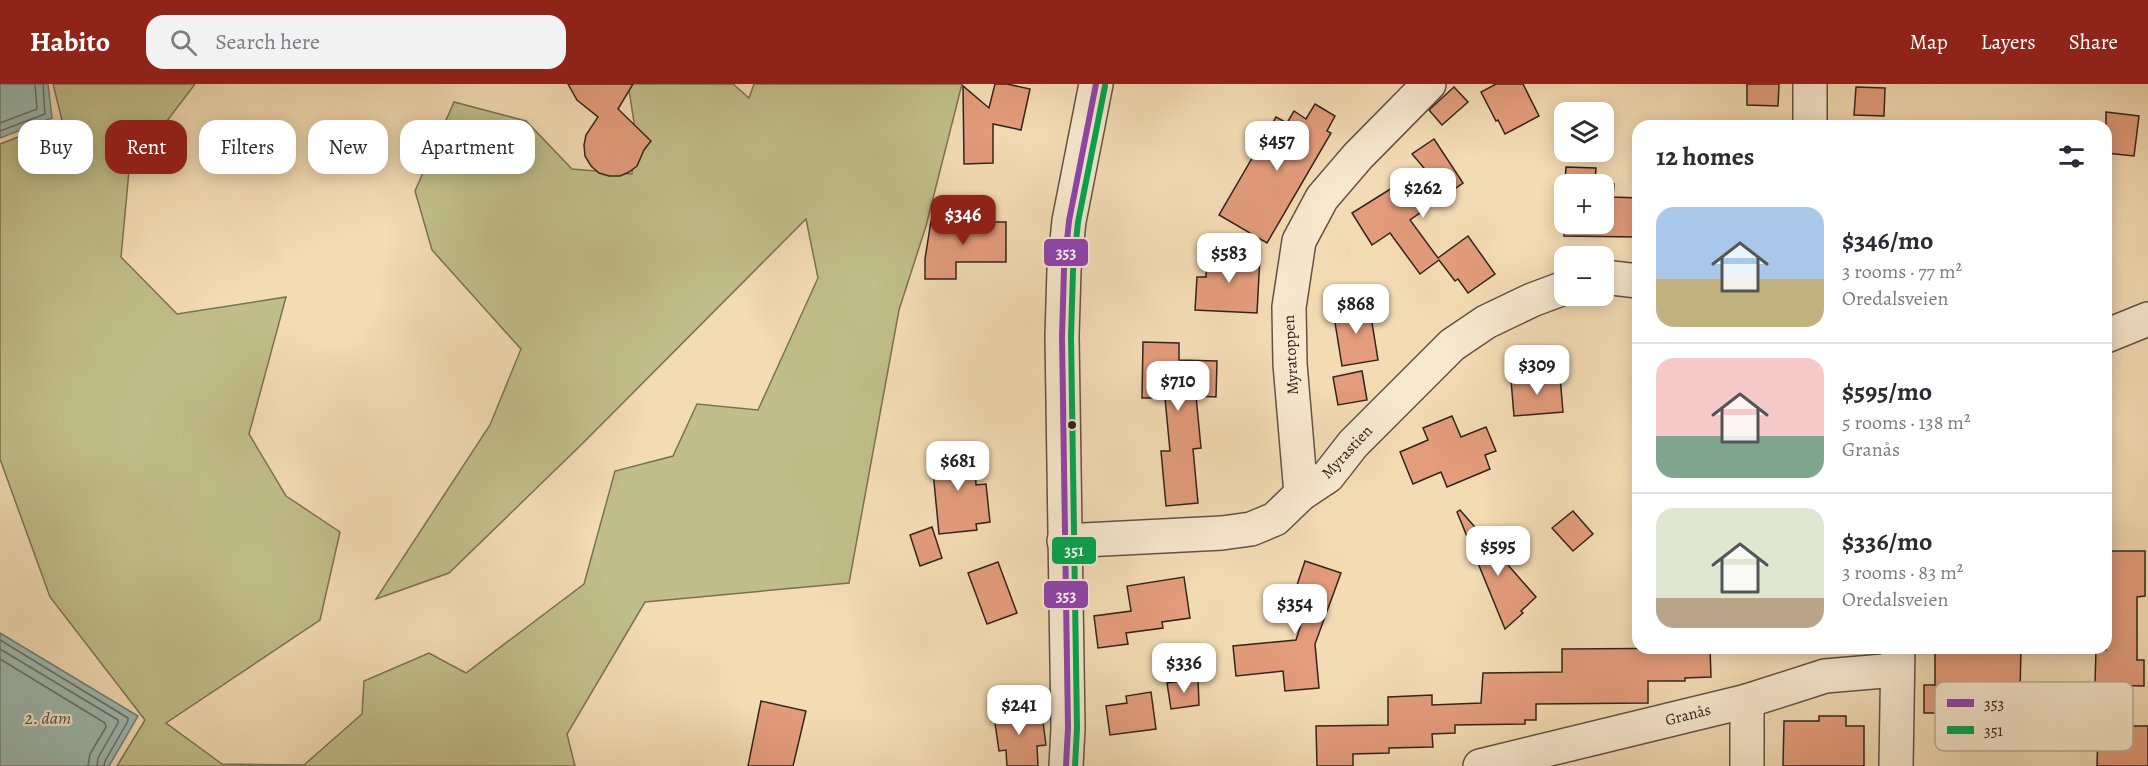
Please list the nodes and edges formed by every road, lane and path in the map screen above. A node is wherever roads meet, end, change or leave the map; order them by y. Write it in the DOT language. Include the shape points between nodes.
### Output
graph roads {
  1 [pos="1096,84"];
  2 [pos="1429,84"];
  3 [pos="1810,84"];
  4 [pos="1810,120"];
  5 [pos="1614,278"];
  6 [pos="1632,280"];
  7 [pos="1554,292"];
  8 [pos="2148,319"];
  9 [pos="2112,334"];
  10 [pos="1301,494"];
  11 [pos="1064,541"];
  12 [pos="1897,659"];
  13 [pos="1747,701"];
  14 [pos="1066,766"];
  15 [pos="1480,766"];
  16 [pos="1747,766"];
  17 [pos="1896,766"];
  1 -- 11 [label="street" via="1069,221 1064,270"];
  2 -- 10 [label="street, Myratoppen" via="1322,198 1299,241 1289,307"];
  3 -- 4 [label="street"];
  5 -- 6 [label="street"];
  7 -- 10 [label="street, Myrastien" via="1486,322 1452,345 1353,444 1328,476"];
  8 -- 9 [label="street"];
  10 -- 11 [label="street, Myrastien" via="1275,519 1251,529"];
  11 -- 14 [label="street"];
  12 -- 13 [label="street, Granås" via="1825,676"];
  12 -- 17 [label="street"];
  13 -- 15 [label="street, Granås"];
  13 -- 16 [label="street"];
}
